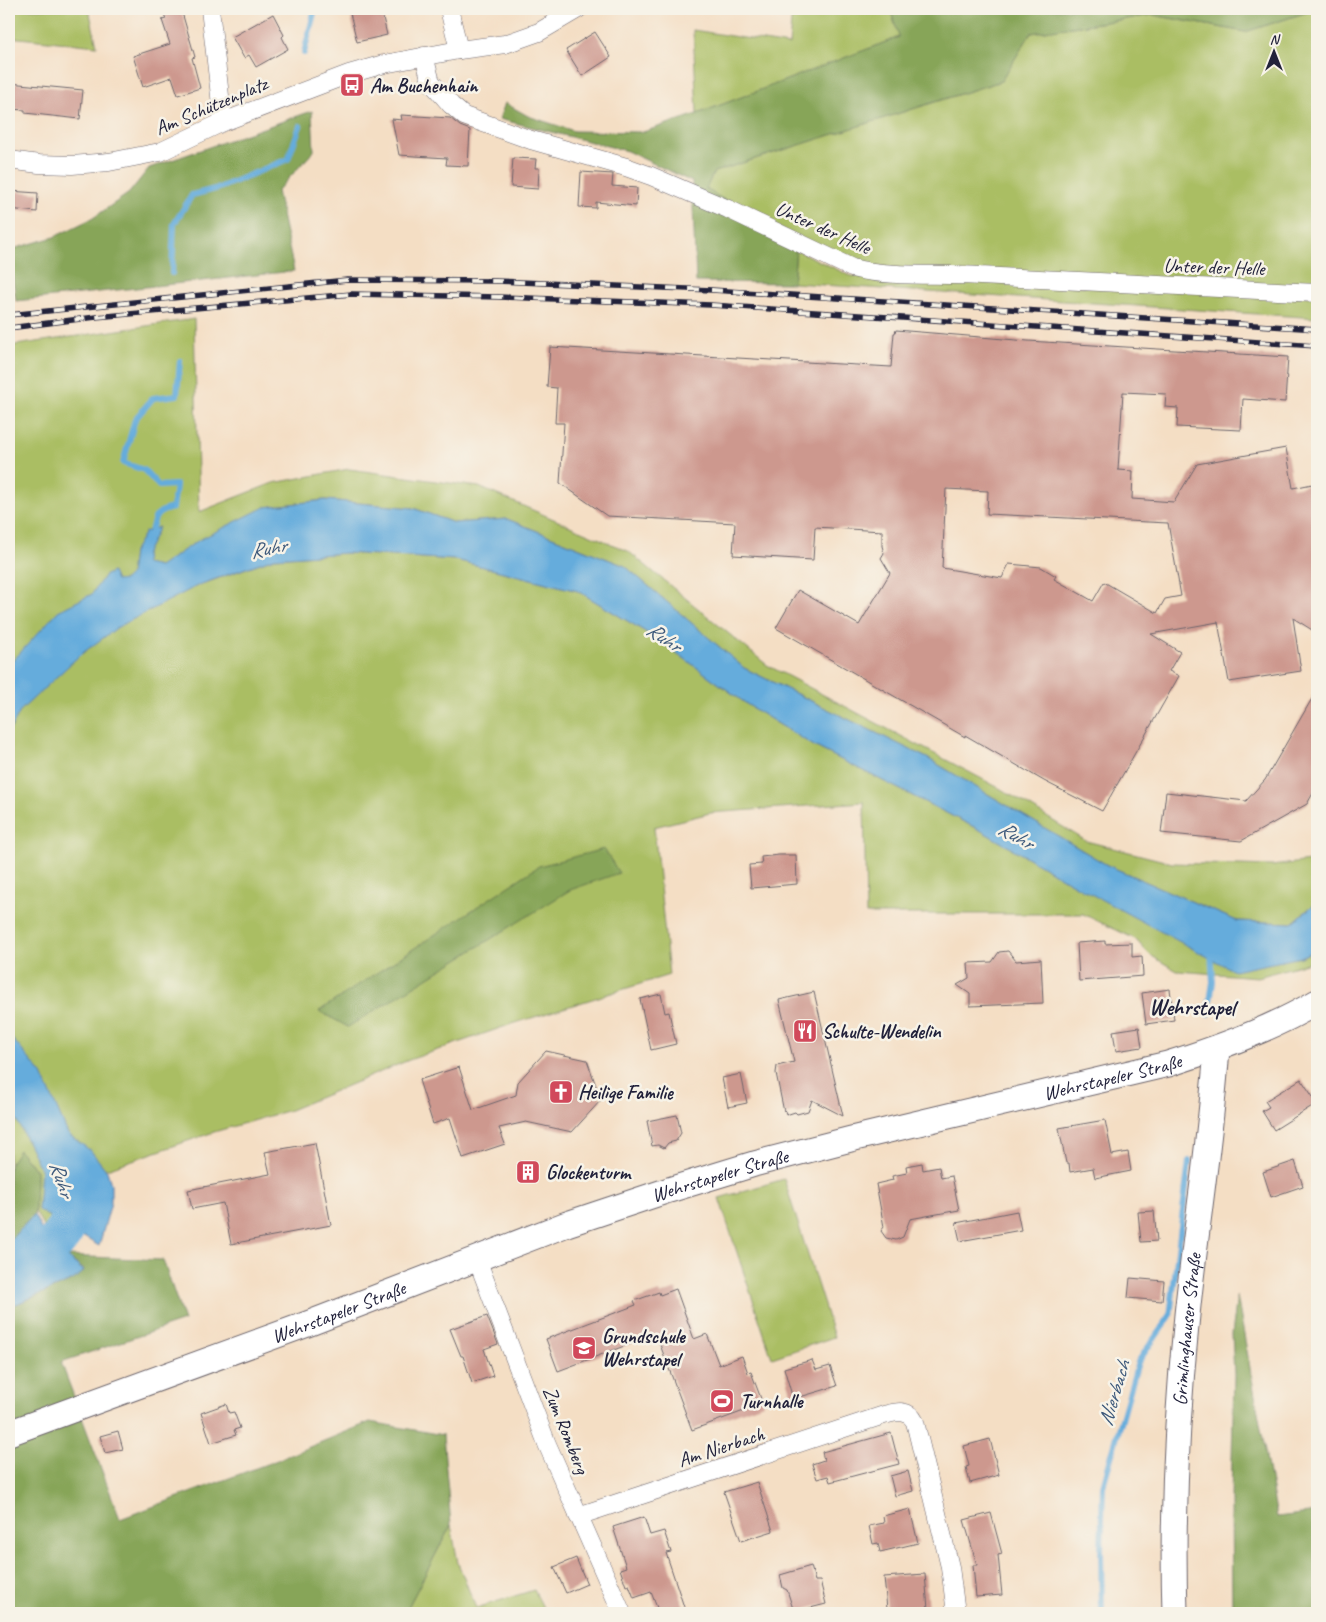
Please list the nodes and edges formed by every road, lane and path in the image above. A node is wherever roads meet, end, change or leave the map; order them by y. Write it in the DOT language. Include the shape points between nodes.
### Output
graph roads {
  1 [pos="210,9"];
  2 [pos="449,9"];
  3 [pos="578,9"];
  4 [pos="459,50"];
  5 [pos="424,56"];
  6 [pos="223,122"];
  7 [pos="9,160"];
  8 [pos="1317,293"];
  9 [pos="1317,1002"];
  10 [pos="1217,1048"];
  11 [pos="477,1259"];
  12 [pos="9,1433"];
  13 [pos="578,1516"];
  14 [pos="622,1613"];
  15 [pos="956,1613"];
  16 [pos="1175,1613"];
  1 -- 6 [label="street"];
  2 -- 4 [label="street"];
  3 -- 4 [label="street, Am Schützenplatz" via="554,24 505,44"];
  4 -- 5 [label="street, Am Schützenplatz"];
  5 -- 6 [label="street, Am Schützenplatz" via="349,74"];
  5 -- 8 [label="street, Unter der Helle" via="431,82 464,116 651,176 852,268 872,273"];
  6 -- 7 [label="street, Am Schützenplatz" via="160,152 109,162 72,165"];
  9 -- 10 [label="main road, Wehrstapeler Straße"];
  10 -- 11 [label="main road, Wehrstapeler Straße" via="1168,1064 754,1164 668,1190"];
  10 -- 16 [label="main road, Grimlinghauser Straße" via="1186,1326 1176,1495"];
  11 -- 12 [label="main road, Wehrstapeler Straße"];
  11 -- 13 [label="street, Zum Romberg" via="547,1444"];
  13 -- 14 [label="street, Zum Romberg"];
  13 -- 15 [label="street, Am Nierbach" via="884,1415 903,1412 915,1422 950,1567"];
}
